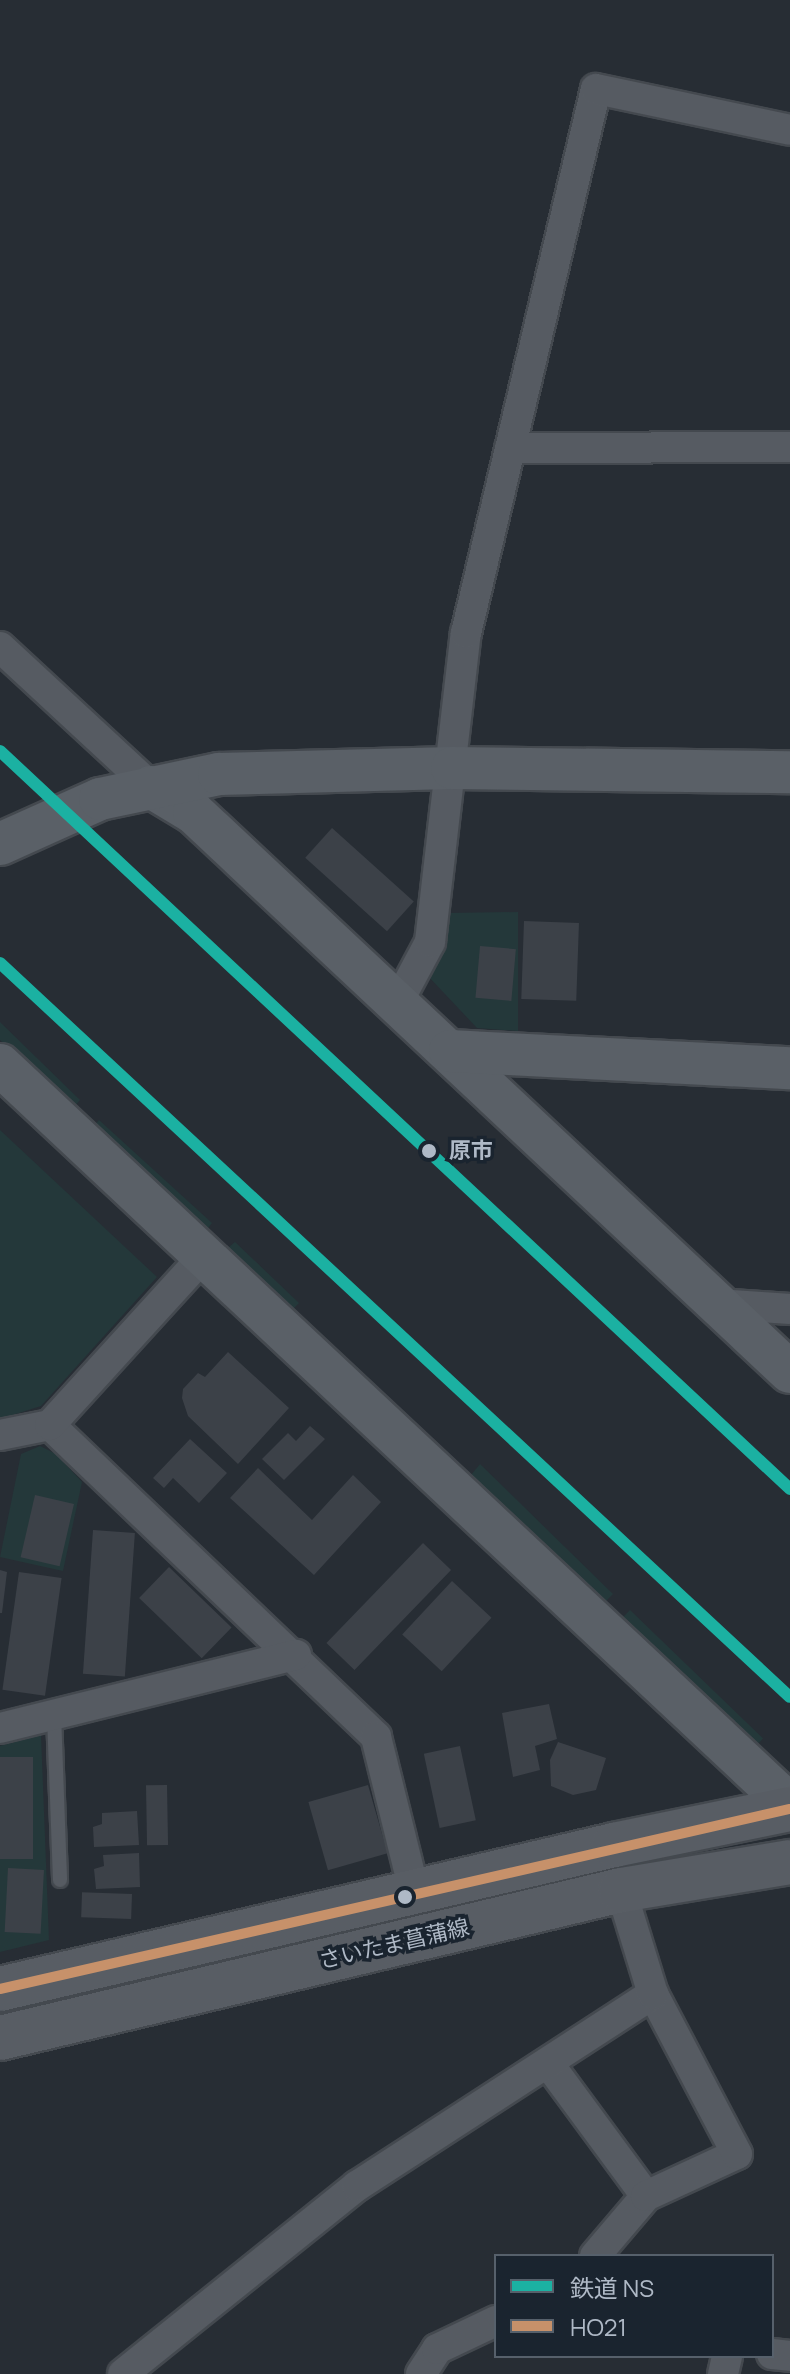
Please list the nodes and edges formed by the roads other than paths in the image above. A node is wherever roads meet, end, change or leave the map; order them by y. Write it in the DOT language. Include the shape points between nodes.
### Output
graph roads {
  1 [pos="790,130"];
  2 [pos="790,447"];
  3 [pos="510,448"];
  4 [pos="0,647"];
  5 [pos="452,768"];
  6 [pos="790,772"];
  7 [pos="151,787"];
  8 [pos="0,844"];
  9 [pos="398,1002"];
  10 [pos="450,1051"];
  11 [pos="0,1065"];
  12 [pos="790,1068"];
  13 [pos="203,1257"];
  14 [pos="717,1304"];
  15 [pos="790,1309"];
  16 [pos="790,1372"];
  17 [pos="50,1425"];
  18 [pos="0,1435"];
  19 [pos="296,1655"];
  20 [pos="54,1715"];
  21 [pos="0,1728"];
  22 [pos="790,1807"];
  23 [pos="790,1862"];
  24 [pos="60,1880"];
  25 [pos="414,1890"];
  26 [pos="621,1890"];
  27 [pos="0,1989"];
  28 [pos="653,1994"];
  29 [pos="0,2038"];
  30 [pos="548,2063"];
  31 [pos="646,2196"];
  32 [pos="597,2254"];
  33 [pos="494,2322"];
  34 [pos="123,2374"];
  35 [pos="421,2374"];
  1 -- 3 [label="street" via="596,89"];
  2 -- 3 [label="street"];
  3 -- 5 [label="street" via="466,633"];
  4 -- 7 [label="street"];
  5 -- 6 [label="street"];
  5 -- 7 [label="street" via="219,774"];
  5 -- 9 [label="street" via="430,942"];
  7 -- 8 [label="street" via="100,799"];
  7 -- 9 [label="street" via="194,813"];
  9 -- 10 [label="street"];
  10 -- 12 [label="street"];
  10 -- 14 [label="street"];
  11 -- 13 [label="street"];
  13 -- 17 [label="street"];
  13 -- 22 [label="street"];
  14 -- 15 [label="street"];
  14 -- 16 [label="street"];
  17 -- 18 [label="street"];
  17 -- 19 [label="street"];
  19 -- 20 [label="street"];
  19 -- 25 [label="street" via="376,1737"];
  20 -- 21 [label="street"];
  20 -- 24 [label="lane"];
  22 -- 25 [label="main road"];
  23 -- 26 [label="main road, さいたま菖蒲線"];
  25 -- 27 [label="main road"];
  26 -- 28 [label="street"];
  26 -- 29 [label="main road, さいたま菖蒲線"];
  28 -- 30 [label="street"];
  28 -- 31 [label="street" via="737,2154"];
  30 -- 31 [label="street"];
  30 -- 34 [label="street" via="357,2186"];
  31 -- 32 [label="street"];
  33 -- 35 [label="street" via="437,2349"];
}
